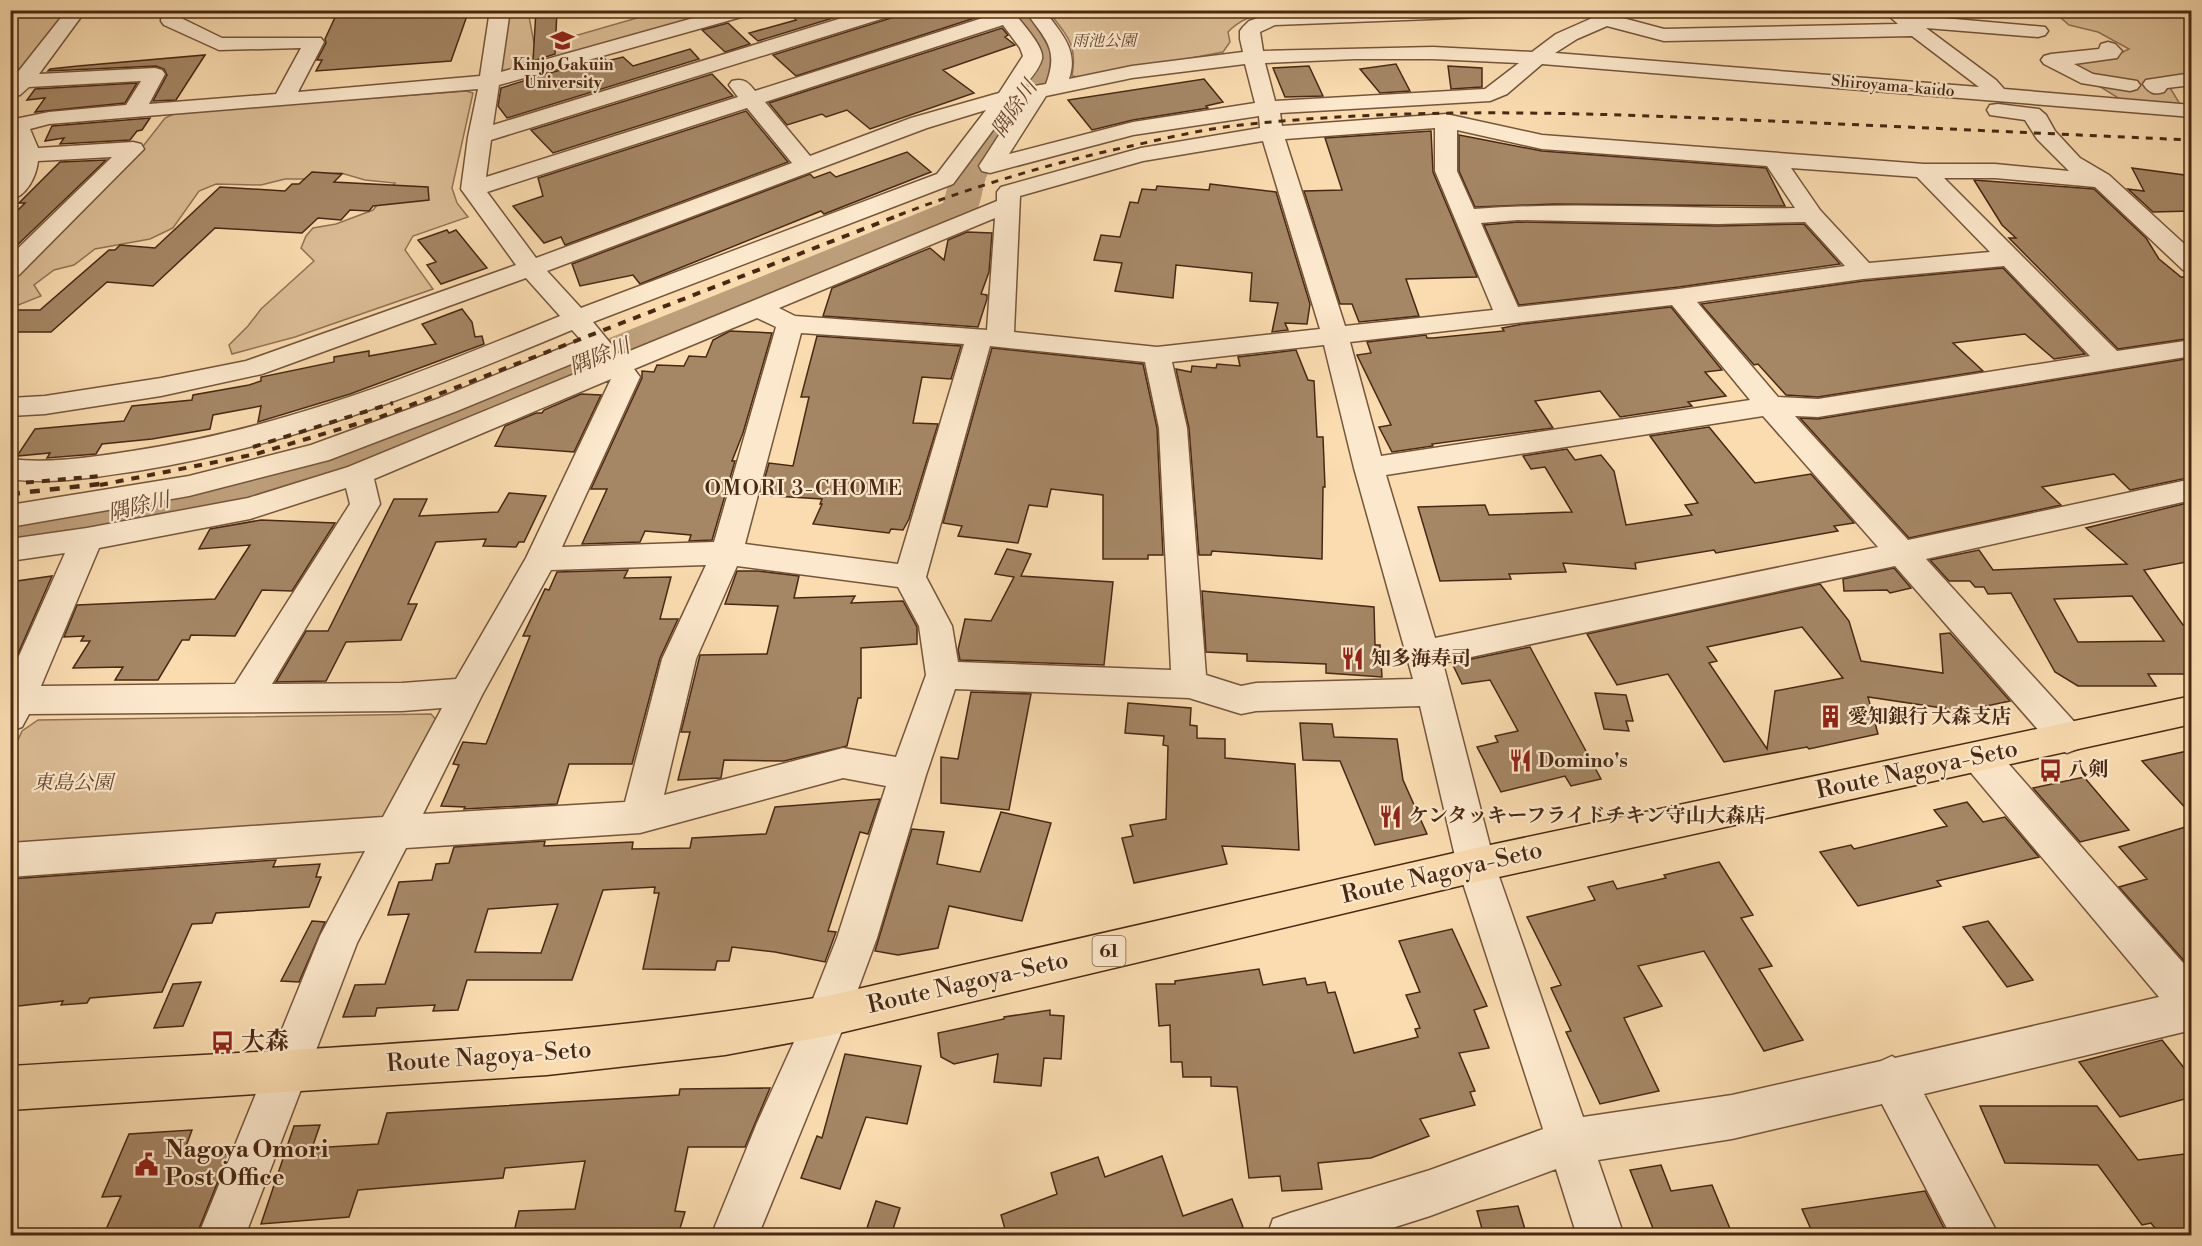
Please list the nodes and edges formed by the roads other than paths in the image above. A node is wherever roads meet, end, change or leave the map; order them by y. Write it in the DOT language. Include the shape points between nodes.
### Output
graph roads {
  1 [pos="77,10"];
  2 [pos="172,10"];
  3 [pos="500,10"];
  4 [pos="745,10"];
  5 [pos="890,10"];
  6 [pos="1034,10"];
  7 [pos="1509,10"];
  8 [pos="1005,14"];
  9 [pos="1611,15"];
  10 [pos="1904,20"];
  11 [pos="688,27"];
  12 [pos="2038,31"];
  13 [pos="1564,38"];
  14 [pos="2108,48"];
  15 [pos="1253,57"];
  16 [pos="1537,58"];
  17 [pos="1617,63"];
  18 [pos="718,64"];
  19 [pos="2192,79"];
  20 [pos="488,81"];
  21 [pos="1873,85"];
  22 [pos="17,87"];
  23 [pos="2192,89"];
  24 [pos="1029,94"];
  25 [pos="1998,95"];
  26 [pos="2158,98"];
  27 [pos="752,99"];
  28 [pos="283,100"];
  29 [pos="134,111"];
  30 [pos="2192,111"];
  31 [pos="1270,120"];
  32 [pos="2038,120"];
  33 [pos="14,121"];
  34 [pos="1446,121"];
  35 [pos="479,137"];
  36 [pos="26,155"];
  37 [pos="1775,161"];
  38 [pos="805,164"];
  39 [pos="1924,171"];
  40 [pos="2101,180"];
  41 [pos="473,189"];
  42 [pos="10,193"];
  43 [pos="1007,205"];
  44 [pos="1811,214"];
  45 [pos="1466,217"];
  46 [pos="2192,234"];
  47 [pos="2164,237"];
  48 [pos="2011,258"];
  49 [pos="2192,265"];
  50 [pos="531,268"];
  51 [pos="10,270"];
  52 [pos="1863,271"];
  53 [pos="1679,297"];
  54 [pos="758,308"];
  55 [pos="1508,314"];
  56 [pos="576,319"];
  57 [pos="790,324"];
  58 [pos="1335,336"];
  59 [pos="989,338"];
  60 [pos="2192,348"];
  61 [pos="605,354"];
  62 [pos="1156,355"];
  63 [pos="2112,362"];
  64 [pos="1770,406"];
  65 [pos="10,407"];
  66 [pos="1369,468"];
  67 [pos="10,469"];
  68 [pos="358,474"];
  69 [pos="2192,489"];
  70 [pos="10,516"];
  71 [pos="87,539"];
  72 [pos="10,550"];
  73 [pos="1902,553"];
  74 [pos="727,554"];
  75 [pos="541,559"];
  76 [pos="910,577"];
  77 [pos="1423,654"];
  78 [pos="943,675"];
  79 [pos="1189,684"];
  80 [pos="466,692"];
  81 [pos="1434,692"];
  82 [pos="245,698"];
  83 [pos="13,706"];
  84 [pos="2192,710"];
  85 [pos="2067,738"];
  86 [pos="1980,757"];
  87 [pos="908,775"];
  88 [pos="640,818"];
  89 [pos="394,832"];
  90 [pos="10,860"];
  91 [pos="1476,865"];
  92 [pos="2192,1007"];
  93 [pos="827,1016"];
  94 [pos="287,1072"];
  95 [pos="1892,1078"];
  96 [pos="10,1088"];
  97 [pos="1568,1142"];
  98 [pos="1311,1232"];
  99 [pos="221,1236"];
  100 [pos="734,1236"];
  101 [pos="1601,1236"];
  102 [pos="1976,1236"];
  1 -- 22 [label="street"];
  2 -- 28 [label="street" via="171,21 219,44 314,42"];
  3 -- 20 [label="street"];
  4 -- 11 [label="street"];
  5 -- 18 [label="street"];
  6 -- 24 [label="street" via="1058,42 1063,66"];
  7 -- 15 [label="street" via="1273,19 1250,31"];
  8 -- 24 [label="street" via="1033,56"];
  8 -- 27 [label="street"];
  9 -- 10 [label="street" via="1664,35"];
  9 -- 13 [label="street"];
  10 -- 12 [label="street"];
  10 -- 25 [label="street"];
  11 -- 18 [label="street"];
  11 -- 20 [label="street"];
  13 -- 16 [label="street"];
  13 -- 17 [label="street" via="1611,45"];
  14 -- 26 [label="street" via="2110,54 2051,60 2088,80"];
  15 -- 16 [label="street, Shiroyama-kaido" via="1355,53"];
  15 -- 24 [label="street, Shiroyama-kaido" via="1132,72"];
  15 -- 31 [label="street"];
  16 -- 17 [label="street, Shiroyama-kaido"];
  16 -- 31 [label="street" via="1490,95 1394,98"];
  17 -- 21 [label="street, Shiroyama-kaido"];
  18 -- 27 [label="street"];
  18 -- 35 [label="street"];
  19 -- 26 [label="street" via="2153,84"];
  20 -- 28 [label="street"];
  20 -- 35 [label="street"];
  21 -- 25 [label="street, Shiroyama-kaido"];
  21 -- 32 [label="street" via="1886,103 2019,112"];
  22 -- 29 [label="street" via="155,74"];
  23 -- 26 [label="street"];
  24 -- 31 [label="street" via="990,166 1151,125"];
  24 -- 38 [label="street, Shiroyama-kaido" via="919,123"];
  24 -- 56 [label="street" via="945,179"];
  25 -- 26 [label="street, Shiroyama-kaido"];
  26 -- 30 [label="street, Shiroyama-kaido"];
  26 -- 32 [label="street" via="2168,122"];
  27 -- 38 [label="street"];
  27 -- 41 [label="street"];
  28 -- 29 [label="street"];
  29 -- 33 [label="street"];
  31 -- 34 [label="street"];
  31 -- 43 [label="street" via="1009,192"];
  31 -- 58 [label="street"];
  32 -- 40 [label="street" via="2072,163"];
  33 -- 36 [label="street" via="26,141"];
  34 -- 37 [label="street" via="1542,141"];
  34 -- 45 [label="street" via="1446,171"];
  35 -- 41 [label="street"];
  36 -- 42 [label="street" via="23,178"];
  36 -- 51 [label="street" via="133,149"];
  37 -- 39 [label="street"];
  37 -- 44 [label="street"];
  38 -- 50 [label="street, Shiroyama-kaido"];
  39 -- 40 [label="street" via="1995,171"];
  39 -- 48 [label="street"];
  40 -- 47 [label="street"];
  41 -- 50 [label="street"];
  43 -- 54 [label="street"];
  43 -- 59 [label="street"];
  44 -- 45 [label="street" via="1718,217 1518,213"];
  44 -- 52 [label="street"];
  45 -- 55 [label="street"];
  46 -- 47 [label="street"];
  47 -- 49 [label="street"];
  48 -- 52 [label="street"];
  48 -- 63 [label="street"];
  50 -- 56 [label="street"];
  50 -- 65 [label="street, Shiroyama-kaido" via="252,368 161,387"];
  52 -- 53 [label="street"];
  53 -- 55 [label="street"];
  53 -- 64 [label="street"];
  54 -- 57 [label="street"];
  54 -- 61 [label="street"];
  55 -- 58 [label="street"];
  56 -- 61 [label="street"];
  56 -- 67 [label="street" via="438,376 336,413 245,440 95,467"];
  57 -- 59 [label="street"];
  57 -- 74 [label="street"];
  58 -- 62 [label="street"];
  58 -- 66 [label="street"];
  59 -- 62 [label="street"];
  59 -- 76 [label="street"];
  60 -- 63 [label="street"];
  61 -- 68 [label="street"];
  61 -- 70 [label="street" via="447,405 319,453 189,486"];
  61 -- 75 [label="street" via="626,377"];
  62 -- 79 [label="street" via="1173,428"];
  63 -- 64 [label="street" via="1818,408"];
  64 -- 66 [label="street"];
  64 -- 73 [label="street"];
  66 -- 77 [label="street"];
  68 -- 71 [label="street" via="250,508"];
  68 -- 82 [label="street" via="365,504"];
  69 -- 73 [label="street"];
  71 -- 72 [label="street"];
  71 -- 83 [label="street"];
  73 -- 77 [label="street"];
  73 -- 85 [label="street"];
  74 -- 75 [label="street"];
  74 -- 76 [label="street"];
  74 -- 88 [label="street" via="679,659"];
  75 -- 80 [label="street"];
  76 -- 78 [label="street" via="935,626"];
  77 -- 81 [label="street"];
  78 -- 79 [label="street"];
  78 -- 87 [label="street"];
  79 -- 81 [label="street" via="1241,700"];
  80 -- 82 [label="street" via="402,697"];
  80 -- 89 [label="street"];
  81 -- 91 [label="street"];
  82 -- 83 [label="street"];
  84 -- 85 [label="main road, Route Nagoya-Seto / 61"];
  85 -- 86 [label="main road, Route Nagoya-Seto / 61"];
  86 -- 91 [label="main road, Route Nagoya-Seto / 61"];
  86 -- 92 [label="street"];
  87 -- 88 [label="street" via="843,763"];
  87 -- 93 [label="street" via="857,938"];
  88 -- 89 [label="street"];
  89 -- 90 [label="street"];
  89 -- 94 [label="street" via="340,936"];
  91 -- 93 [label="main road, Route Nagoya-Seto / 61"];
  91 -- 97 [label="street"];
  92 -- 95 [label="street"];
  93 -- 94 [label="main road, Route Nagoya-Seto / 61" via="726,1034 547,1054"];
  93 -- 100 [label="street"];
  94 -- 96 [label="main road, Route Nagoya-Seto / 61"];
  94 -- 99 [label="street"];
  95 -- 97 [label="street" via="1732,1117"];
  95 -- 102 [label="street"];
  97 -- 98 [label="street"];
  97 -- 101 [label="street"];
}
